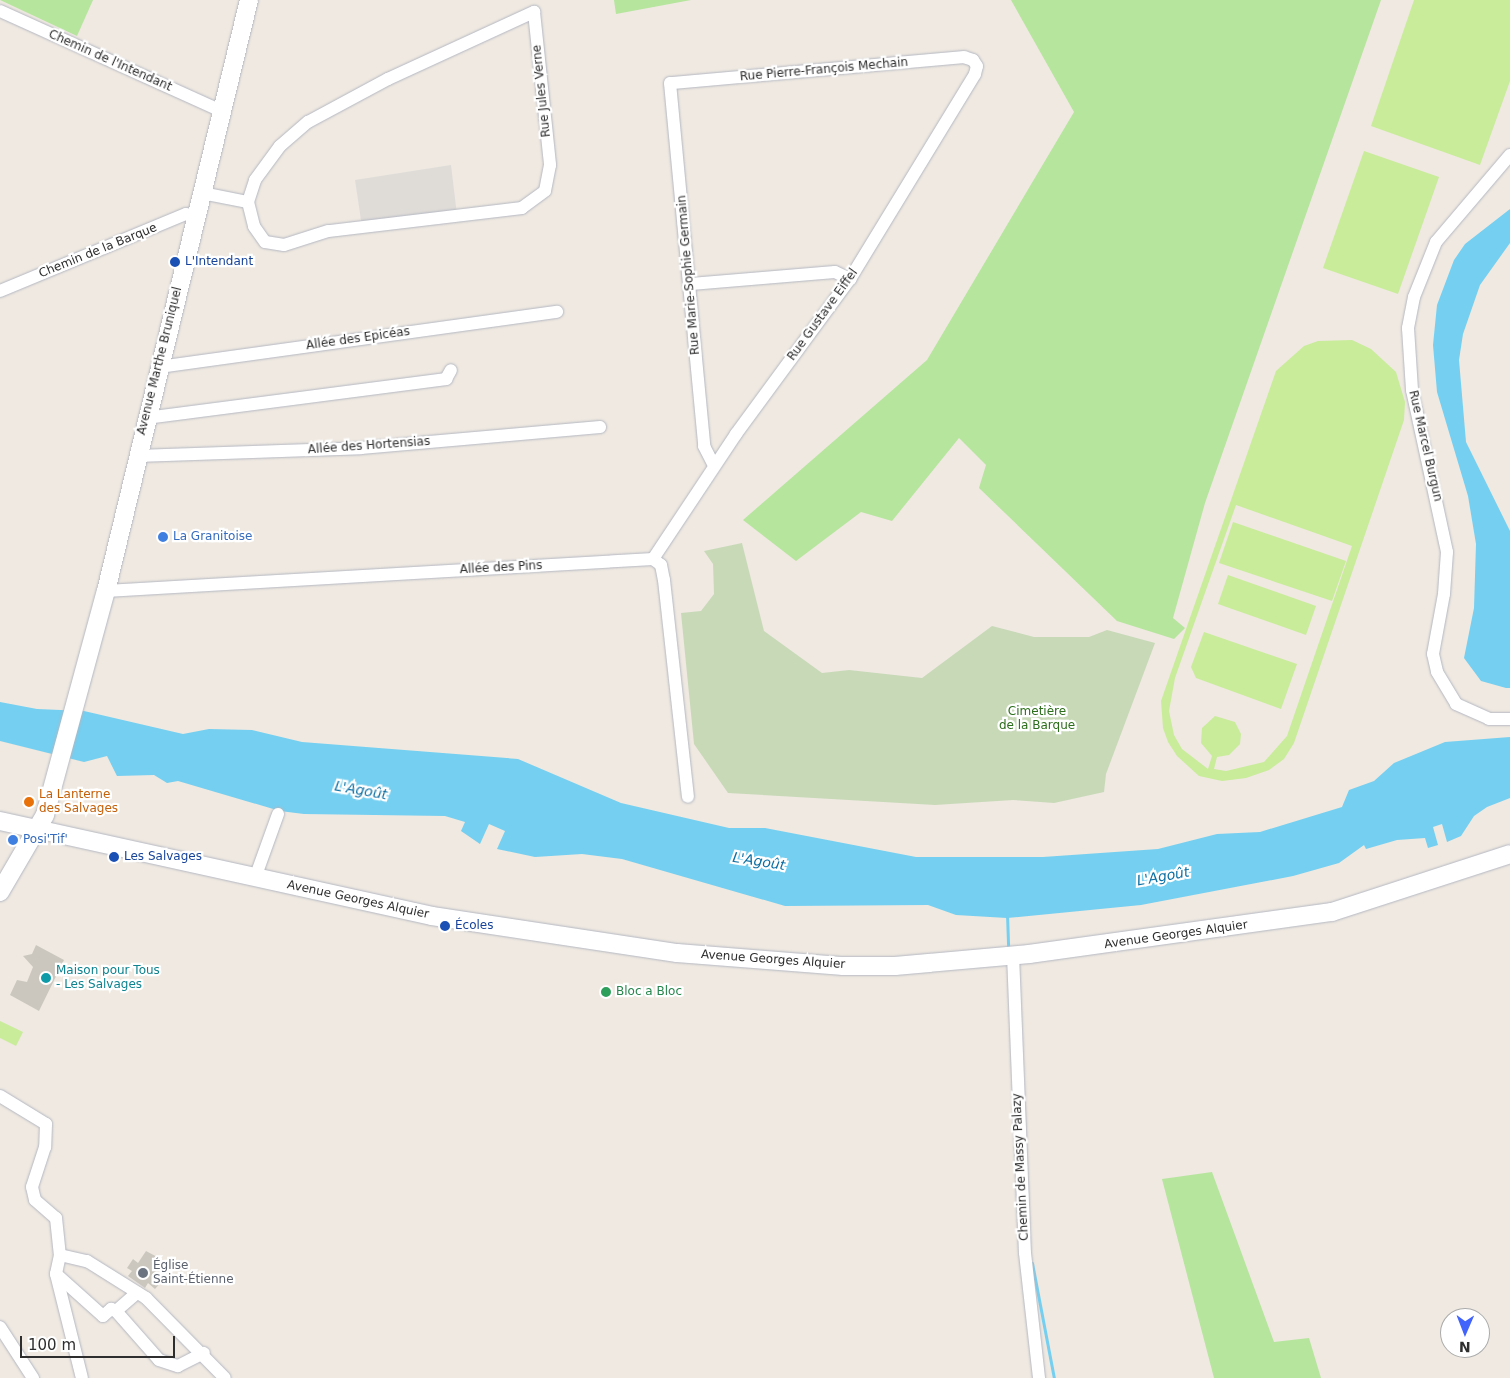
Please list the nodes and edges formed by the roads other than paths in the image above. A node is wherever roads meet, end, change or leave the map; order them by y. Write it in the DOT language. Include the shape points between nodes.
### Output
graph roads {
  1 [pos="249,0"];
  2 [pos="0,11"];
  3 [pos="976,62"];
  4 [pos="670,82"];
  5 [pos="221,111"];
  6 [pos="1510,155"];
  7 [pos="202,194"];
  8 [pos="248,202"];
  9 [pos="196,217"];
  10 [pos="850,279"];
  11 [pos="691,284"];
  12 [pos="0,291"];
  13 [pos="558,312"];
  14 [pos="159,367"];
  15 [pos="451,370"];
  16 [pos="146,418"];
  17 [pos="600,427"];
  18 [pos="137,456"];
  19 [pos="714,466"];
  20 [pos="652,559"];
  21 [pos="106,591"];
  22 [pos="1510,719"];
  23 [pos="688,798"];
  24 [pos="278,814"];
  25 [pos="0,821"];
  26 [pos="36,829"];
  27 [pos="1510,854"];
  28 [pos="255,878"];
  29 [pos="0,892"];
  30 [pos="1013,955"];
  31 [pos="0,1096"];
  32 [pos="60,1254"];
  33 [pos="56,1274"];
  34 [pos="137,1293"];
  35 [pos="116,1311"];
  36 [pos="0,1327"];
  37 [pos="204,1353"];
  38 [pos="34,1378"];
  39 [pos="82,1378"];
  40 [pos="225,1378"];
  41 [pos="1039,1378"];
  1 -- 5 [label="main road, Avenue Marthe Bruniquel"];
  2 -- 5 [label="street, Chemin de l'Intendant"];
  3 -- 4 [label="street, Rue Pierre-François Mechain" via="964,57"];
  3 -- 10 [label="street, Rue Gustave Eiffel" via="971,81"];
  4 -- 11 [label="street, Rue Marie-Sophie Germain"];
  5 -- 7 [label="main road, Avenue Marthe Bruniquel"];
  6 -- 22 [label="street, Rue Marcel Burgun" via="1436,242 1414,297 1408,336 1412,390 1447,552 1444,594 1433,654 1436,672 1456,704 1489,719"];
  7 -- 8 [label="street"];
  7 -- 9 [label="main road, Avenue Marthe Bruniquel"];
  8 -- 8 [label="street, Rue Jules Verne" via="254,180 280,146 308,122 388,79 534,12 550,165 545,191 522,208 328,231 284,245 265,242 254,226"];
  9 -- 12 [label="street, Chemin de la Barque" via="186,214"];
  9 -- 14 [label="main road, Avenue Marthe Bruniquel"];
  10 -- 11 [label="street" via="835,272"];
  10 -- 19 [label="street, Rue Gustave Eiffel"];
  11 -- 19 [label="street, Rue Marie-Sophie Germain" via="704,446"];
  13 -- 14 [label="street, Allée des Epicéas"];
  14 -- 16 [label="main road, Avenue Marthe Bruniquel"];
  15 -- 16 [label="street" via="446,379"];
  16 -- 18 [label="main road, Avenue Marthe Bruniquel"];
  17 -- 18 [label="street, Allée des Hortensias" via="361,448"];
  18 -- 21 [label="main road, Avenue Marthe Bruniquel"];
  19 -- 20 [label="street, Rue Gustave Eiffel"];
  20 -- 21 [label="street, Allée des Pins"];
  20 -- 23 [label="street" via="660,565 664,580"];
  21 -- 26 [label="main road, Avenue Marthe Bruniquel" via="45,815"];
  24 -- 28 [label="street"];
  25 -- 26 [label="main road, Avenue Georges Alquier"];
  26 -- 28 [label="main road, Avenue Georges Alquier"];
  26 -- 29 [label="main road, Avenue Marthe Bruniquel"];
  27 -- 30 [label="main road, Avenue Georges Alquier" via="1332,912"];
  28 -- 30 [label="main road, Avenue Georges Alquier" via="432,916 678,953 895,966"];
  30 -- 41 [label="street, Chemin de Massy Palazy" via="1025,1253"];
  31 -- 32 [label="street" via="46,1124 45,1147 32,1187 35,1200 56,1218"];
  32 -- 33 [label="street"];
  32 -- 34 [label="street" via="87,1260"];
  33 -- 35 [label="street" via="103,1316 111,1309"];
  33 -- 39 [label="street"];
  34 -- 35 [label="street"];
  34 -- 37 [label="street"];
  35 -- 37 [label="street" via="159,1360 178,1366"];
  36 -- 38 [label="street"];
  37 -- 40 [label="street"];
}
